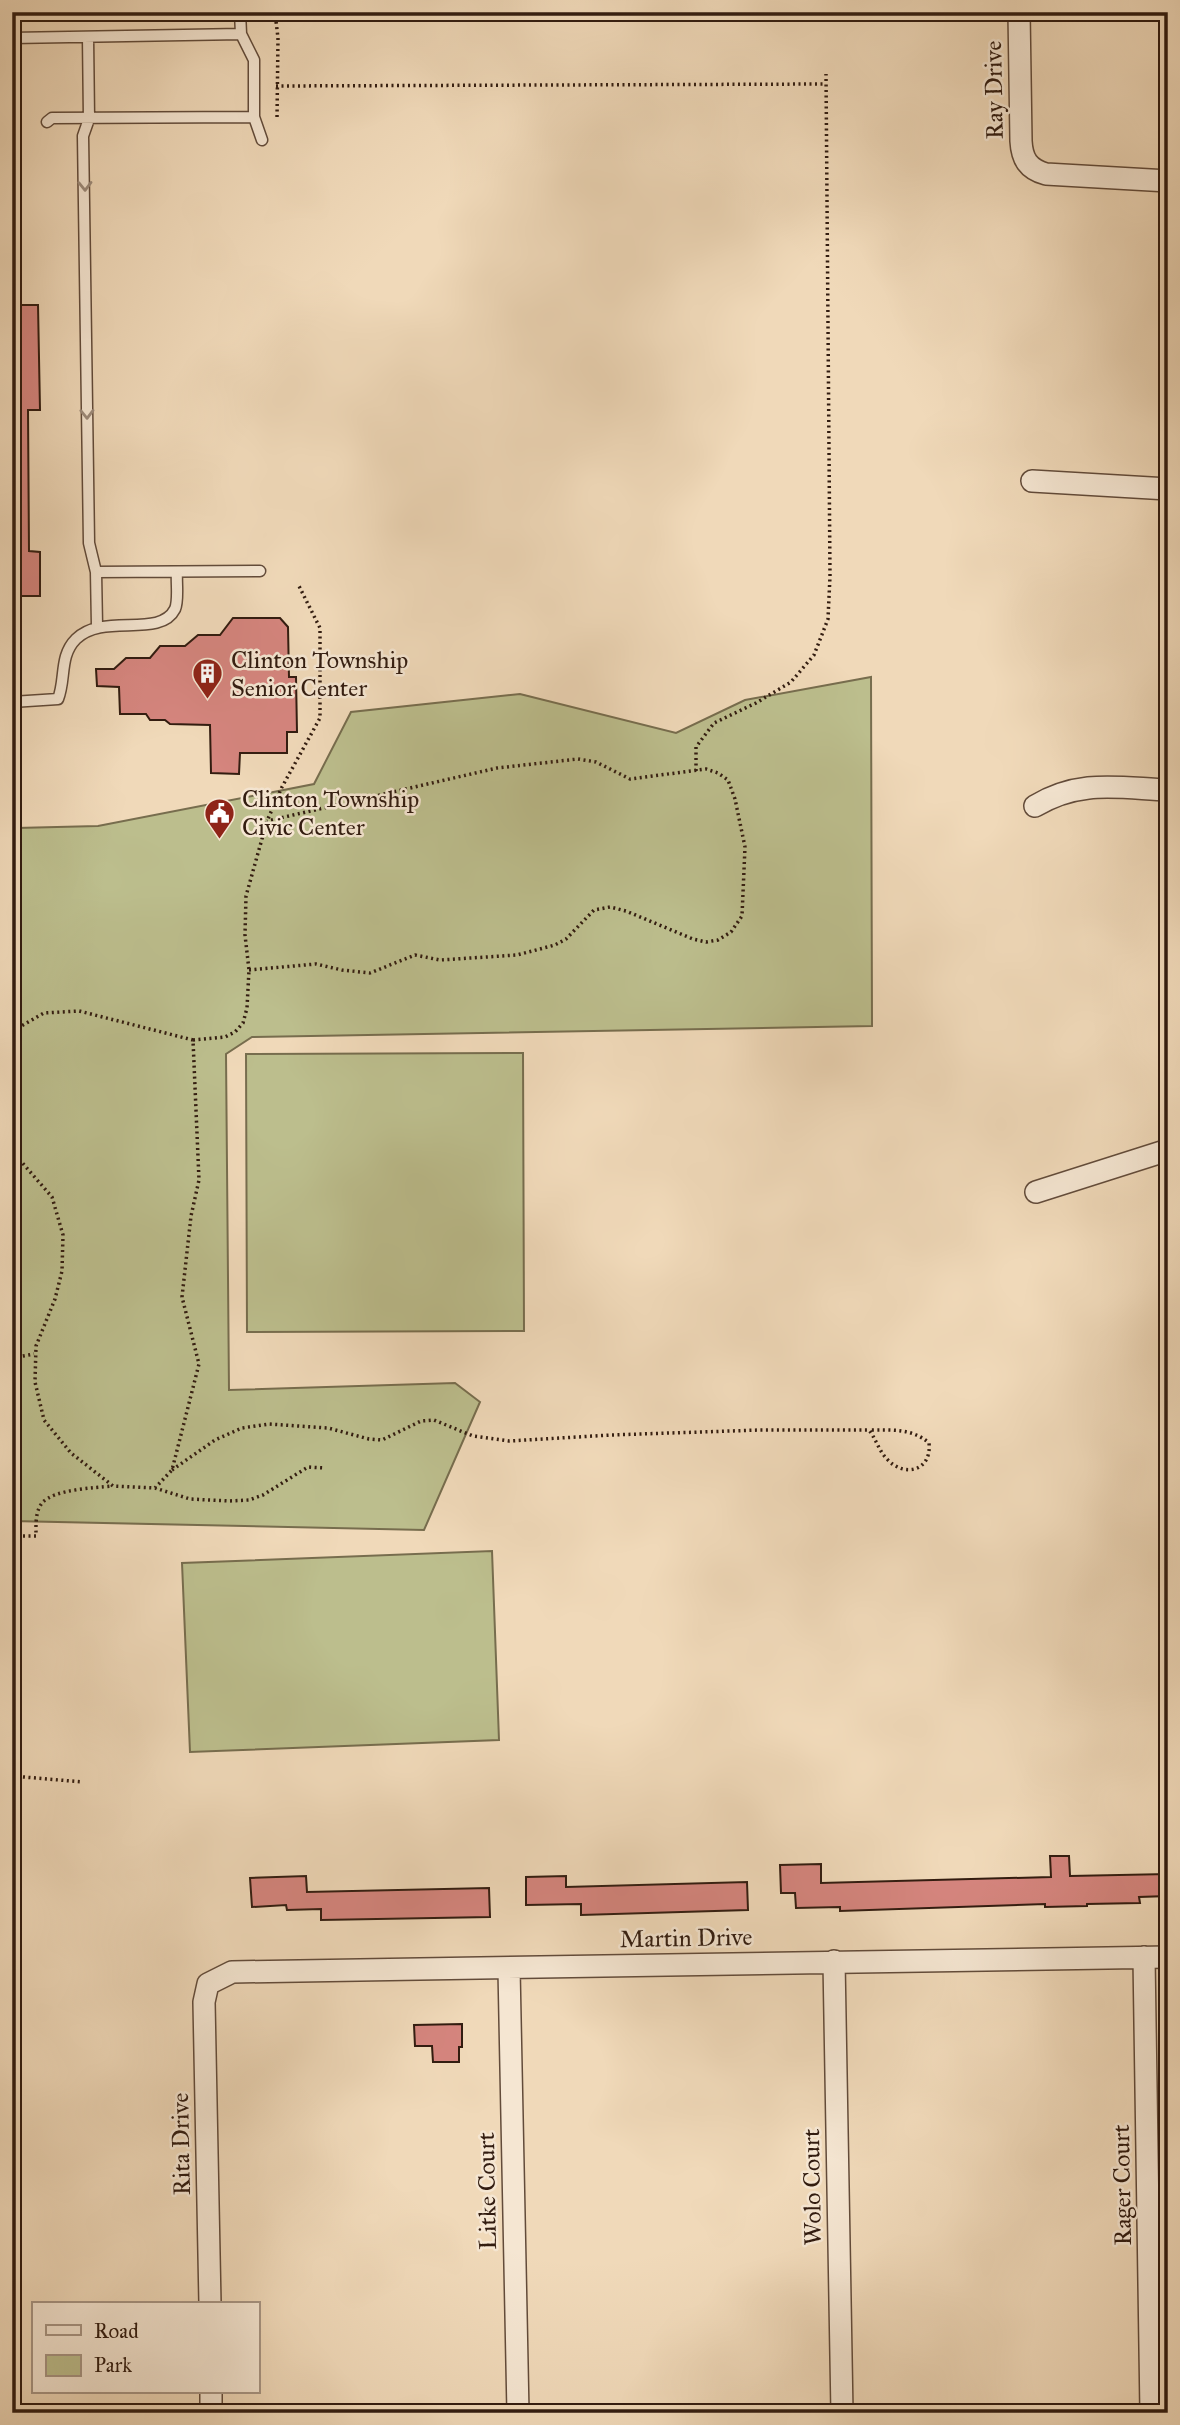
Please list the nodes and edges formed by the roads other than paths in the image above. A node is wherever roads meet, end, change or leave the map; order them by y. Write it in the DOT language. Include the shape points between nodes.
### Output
graph roads {
  1 [pos="240,12"];
  2 [pos="1019,12"];
  3 [pos="241,34"];
  4 [pos="88,37"];
  5 [pos="12,38"];
  6 [pos="254,117"];
  7 [pos="89,119"];
  8 [pos="47,122"];
  9 [pos="262,140"];
  10 [pos="1168,181"];
  11 [pos="1032,481"];
  12 [pos="1168,489"];
  13 [pos="260,571"];
  14 [pos="96,572"];
  15 [pos="177,572"];
  16 [pos="97,626"];
  17 [pos="12,702"];
  18 [pos="1168,790"];
  19 [pos="1035,806"];
  20 [pos="1168,1150"];
  21 [pos="1036,1192"];
  22 [pos="1168,1956"];
  23 [pos="1144,1957"];
  24 [pos="834,1961"];
  25 [pos="509,1969"];
  26 [pos="208,1984"];
  27 [pos="210,2302"];
  28 [pos="211,2394"];
  29 [pos="211,2413"];
  30 [pos="518,2413"];
  31 [pos="842,2413"];
  32 [pos="1151,2413"];
  1 -- 3 [label="lane"];
  2 -- 10 [label="street, Ray Drive" via="1021,141 1029,166 1046,174"];
  3 -- 4 [label="lane"];
  3 -- 6 [label="lane" via="254,60"];
  4 -- 5 [label="lane"];
  4 -- 7 [label="lane"];
  6 -- 7 [label="lane"];
  6 -- 9 [label="lane"];
  7 -- 8 [label="lane" via="52,118"];
  7 -- 14 [label="lane, one-way" via="83,136 89,543"];
  11 -- 12 [label="street"];
  13 -- 15 [label="lane"];
  14 -- 15 [label="lane"];
  14 -- 16 [label="lane"];
  15 -- 16 [label="lane" via="176,607 167,620"];
  16 -- 17 [label="lane" via="68,649 58,699"];
  18 -- 19 [label="street" via="1071,789"];
  20 -- 21 [label="street"];
  22 -- 23 [label="street, Martin Drive"];
  23 -- 24 [label="street, Martin Drive"];
  23 -- 32 [label="street, Rager Court"];
  24 -- 25 [label="street, Martin Drive"];
  24 -- 31 [label="street, Wolo Court"];
  25 -- 26 [label="street, Martin Drive" via="232,1972"];
  25 -- 30 [label="street, Litke Court"];
  26 -- 27 [label="street, Rita Drive" via="204,2002"];
  28 -- 29 [label="street"];
}
